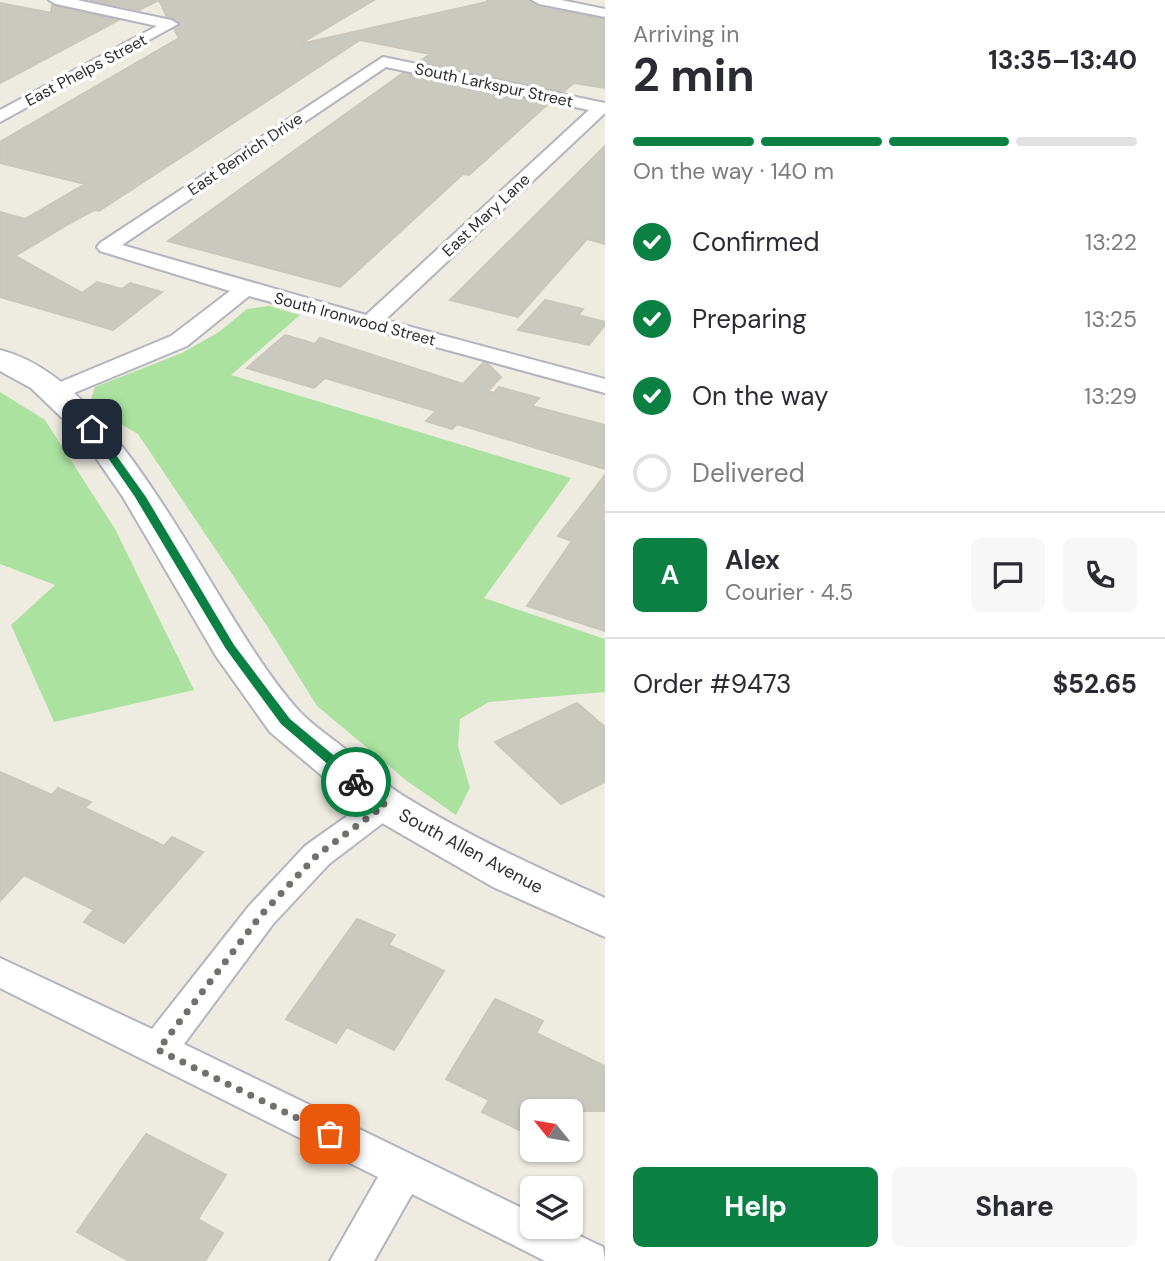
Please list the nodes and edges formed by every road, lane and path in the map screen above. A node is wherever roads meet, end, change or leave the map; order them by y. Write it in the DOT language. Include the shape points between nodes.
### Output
graph roads {
  1 [pos="56,0"];
  2 [pos="540,0"];
  3 [pos="605,13"];
  4 [pos="383,62"];
  5 [pos="603,107"];
  6 [pos="0,117"];
  7 [pos="107,247"];
  8 [pos="244,289"];
  9 [pos="370,323"];
  10 [pos="0,359"];
  11 [pos="605,386"];
  12 [pos="54,393"];
  13 [pos="385,805"];
  14 [pos="605,918"];
  15 [pos="0,972"];
  16 [pos="158,1050"];
  17 [pos="404,1171"];
  18 [pos="351,1261"];
  19 [pos="588,1261"];
  1 -- 6 [label="street, East Phelps Street" via="171,24"];
  2 -- 3 [label="street"];
  4 -- 5 [label="street, South Larkspur Street"];
  4 -- 7 [label="street, East Benrich Drive"];
  5 -- 9 [label="street, East Mary Lane"];
  7 -- 8 [label="street, South Ironwood Street"];
  8 -- 9 [label="street, South Ironwood Street"];
  8 -- 12 [label="street" via="179,341"];
  9 -- 11 [label="street, South Ironwood Street"];
  10 -- 12 [label="street, South Allen Avenue" via="42,381"];
  12 -- 13 [label="street, South Allen Avenue" via="92,429 141,497 230,647 285,722"];
  13 -- 14 [label="street, South Allen Avenue" via="509,875"];
  13 -- 16 [label="street" via="317,855 261,915"];
  15 -- 16 [label="street"];
  16 -- 17 [label="street"];
  17 -- 18 [label="street"];
  17 -- 19 [label="street"];
}
